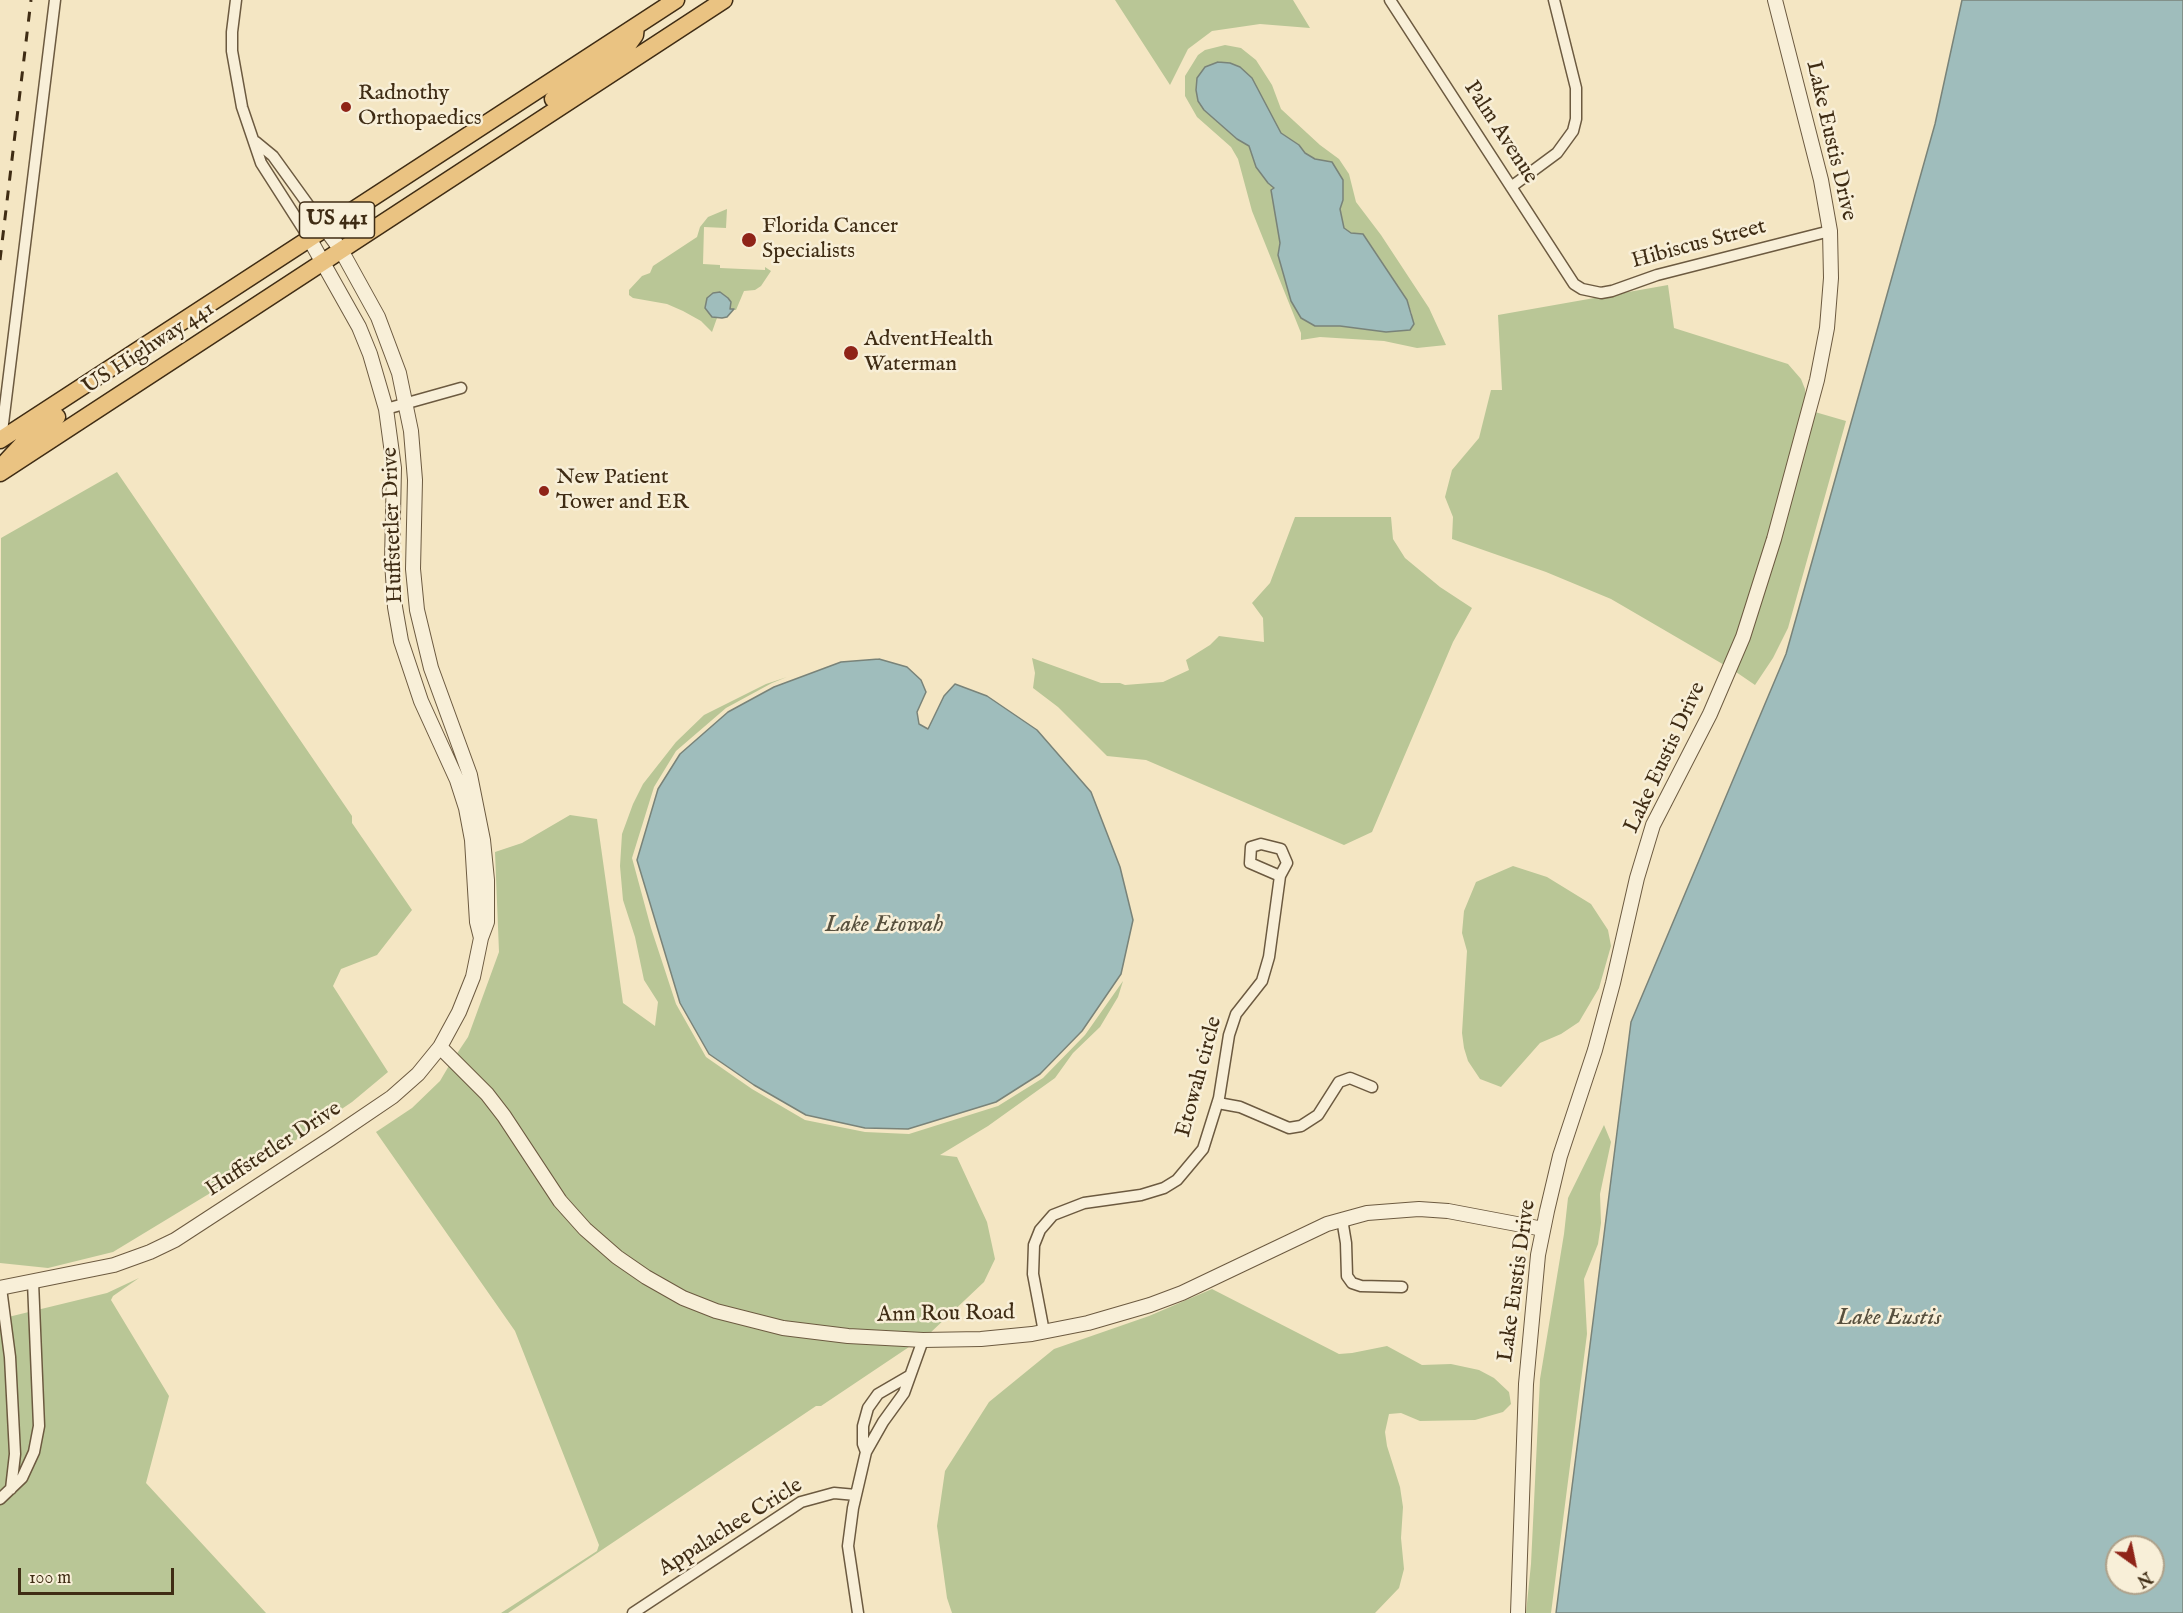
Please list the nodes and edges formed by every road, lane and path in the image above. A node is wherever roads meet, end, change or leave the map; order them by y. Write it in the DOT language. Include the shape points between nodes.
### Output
graph roads {
  1 [pos="55,0"];
  2 [pos="236,0"];
  3 [pos="676,0"];
  4 [pos="724,0"];
  5 [pos="1390,0"];
  6 [pos="1554,0"];
  7 [pos="1775,0"];
  8 [pos="636,26"];
  9 [pos="255,142"];
  10 [pos="498,148"];
  11 [pos="1511,187"];
  12 [pos="324,228"];
  13 [pos="1830,231"];
  14 [pos="309,238"];
  15 [pos="341,250"];
  16 [pos="322,262"];
  17 [pos="1578,286"];
  18 [pos="133,354"];
  19 [pos="461,388"];
  20 [pos="406,404"];
  21 [pos="386,409"];
  22 [pos="0,440"];
  23 [pos="0,471"];
  24 [pos="1280,876"];
  25 [pos="481,938"];
  26 [pos="440,1047"];
  27 [pos="1372,1087"];
  28 [pos="1218,1103"];
  29 [pos="1342,1219"];
  30 [pos="1543,1229"];
  31 [pos="33,1282"];
  32 [pos="1402,1287"];
  33 [pos="0,1288"];
  34 [pos="1044,1332"];
  35 [pos="923,1340"];
  36 [pos="909,1376"];
  37 [pos="865,1418"];
  38 [pos="881,1425"];
  39 [pos="866,1452"];
  40 [pos="11,1489"];
  41 [pos="856,1495"];
  42 [pos="0,1499"];
  43 [pos="633,1613"];
  44 [pos="858,1613"];
  45 [pos="1518,1613"];
  1 -- 22 [label="street"];
  2 -- 9 [label="street" via="232,32 236,78"];
  3 -- 8 [label="main road, US 441"];
  4 -- 10 [label="main road, US 441"];
  5 -- 11 [label="street, Palm Avenue"];
  6 -- 11 [label="street" via="1576,88 1576,119 1573,131 1557,153"];
  7 -- 13 [label="street, Lake Eustis Drive" via="1821,180"];
  8 -- 10 [label="main road" via="625,49 505,132"];
  8 -- 12 [label="main road, US 441"];
  9 -- 12 [label="street" via="273,156"];
  9 -- 14 [label="street" via="261,163"];
  10 -- 15 [label="main road, US 441"];
  11 -- 17 [label="street, Palm Avenue"];
  12 -- 14 [label="main road, US 441"];
  12 -- 15 [label="street, Huffstetler Drive"];
  13 -- 17 [label="street, Hibiscus Street" via="1657,274 1601,293"];
  13 -- 30 [label="street, Lake Eustis Drive" via="1827,328 1774,539 1731,670 1653,825 1595,1050 1560,1156"];
  14 -- 16 [label="street, Huffstetler Drive"];
  14 -- 18 [label="main road, US 441"];
  15 -- 16 [label="main road, US 441"];
  15 -- 20 [label="street, Huffstetler Drive" via="378,317"];
  16 -- 21 [label="street, Huffstetler Drive" via="359,327"];
  16 -- 23 [label="main road, US Highway 441 / US 441"];
  18 -- 22 [label="main road, US 441"];
  18 -- 23 [label="main road" via="117,376 30,436"];
  19 -- 20 [label="street"];
  20 -- 21 [label="street"];
  20 -- 25 [label="street, Huffstetler Drive" via="415,480 413,569 417,610 431,669 467,766 477,806 487,880 487,922"];
  21 -- 25 [label="street, Huffstetler Drive" via="394,468 393,572 401,641 421,701 466,808"];
  24 -- 28 [label="street, Etowah circle" via="1269,957 1262,981 1236,1014"];
  25 -- 26 [label="street, Huffstetler Drive" via="473,977"];
  26 -- 31 [label="street, Huffstetler Drive" via="392,1098 175,1240 114,1265"];
  26 -- 35 [label="street, Ann Rou Road" via="504,1116 560,1202 585,1229 646,1277 683,1298 756,1323 848,1336"];
  27 -- 28 [label="street" via="1350,1078 1339,1082 1318,1115 1301,1126 1289,1128 1240,1107"];
  28 -- 34 [label="street, Etowah circle" via="1203,1149 1177,1180 1141,1195 1084,1203 1053,1215 1040,1230 1034,1245 1033,1274"];
  29 -- 30 [label="street, Ann Rou Road" via="1419,1209"];
  29 -- 32 [label="street" via="1347,1276 1352,1283"];
  29 -- 34 [label="street, Ann Rou Road" via="1182,1293 1088,1323"];
  30 -- 45 [label="street, Lake Eustis Drive" via="1526,1384"];
  31 -- 33 [label="street, Huffstetler Drive"];
  31 -- 40 [label="street" via="39,1426 34,1452 22,1478"];
  33 -- 40 [label="street" via="11,1368 15,1454"];
  34 -- 35 [label="street, Ann Rou Road"];
  35 -- 36 [label="street"];
  36 -- 37 [label="street" via="878,1394"];
  36 -- 38 [label="street" via="904,1393"];
  37 -- 38 [label="street"];
  37 -- 39 [label="street"];
  38 -- 39 [label="street"];
  39 -- 41 [label="street"];
  40 -- 42 [label="street"];
  41 -- 43 [label="street, Appalachee Cricle" via="834,1493 801,1502"];
  41 -- 44 [label="street" via="848,1546"];
}
